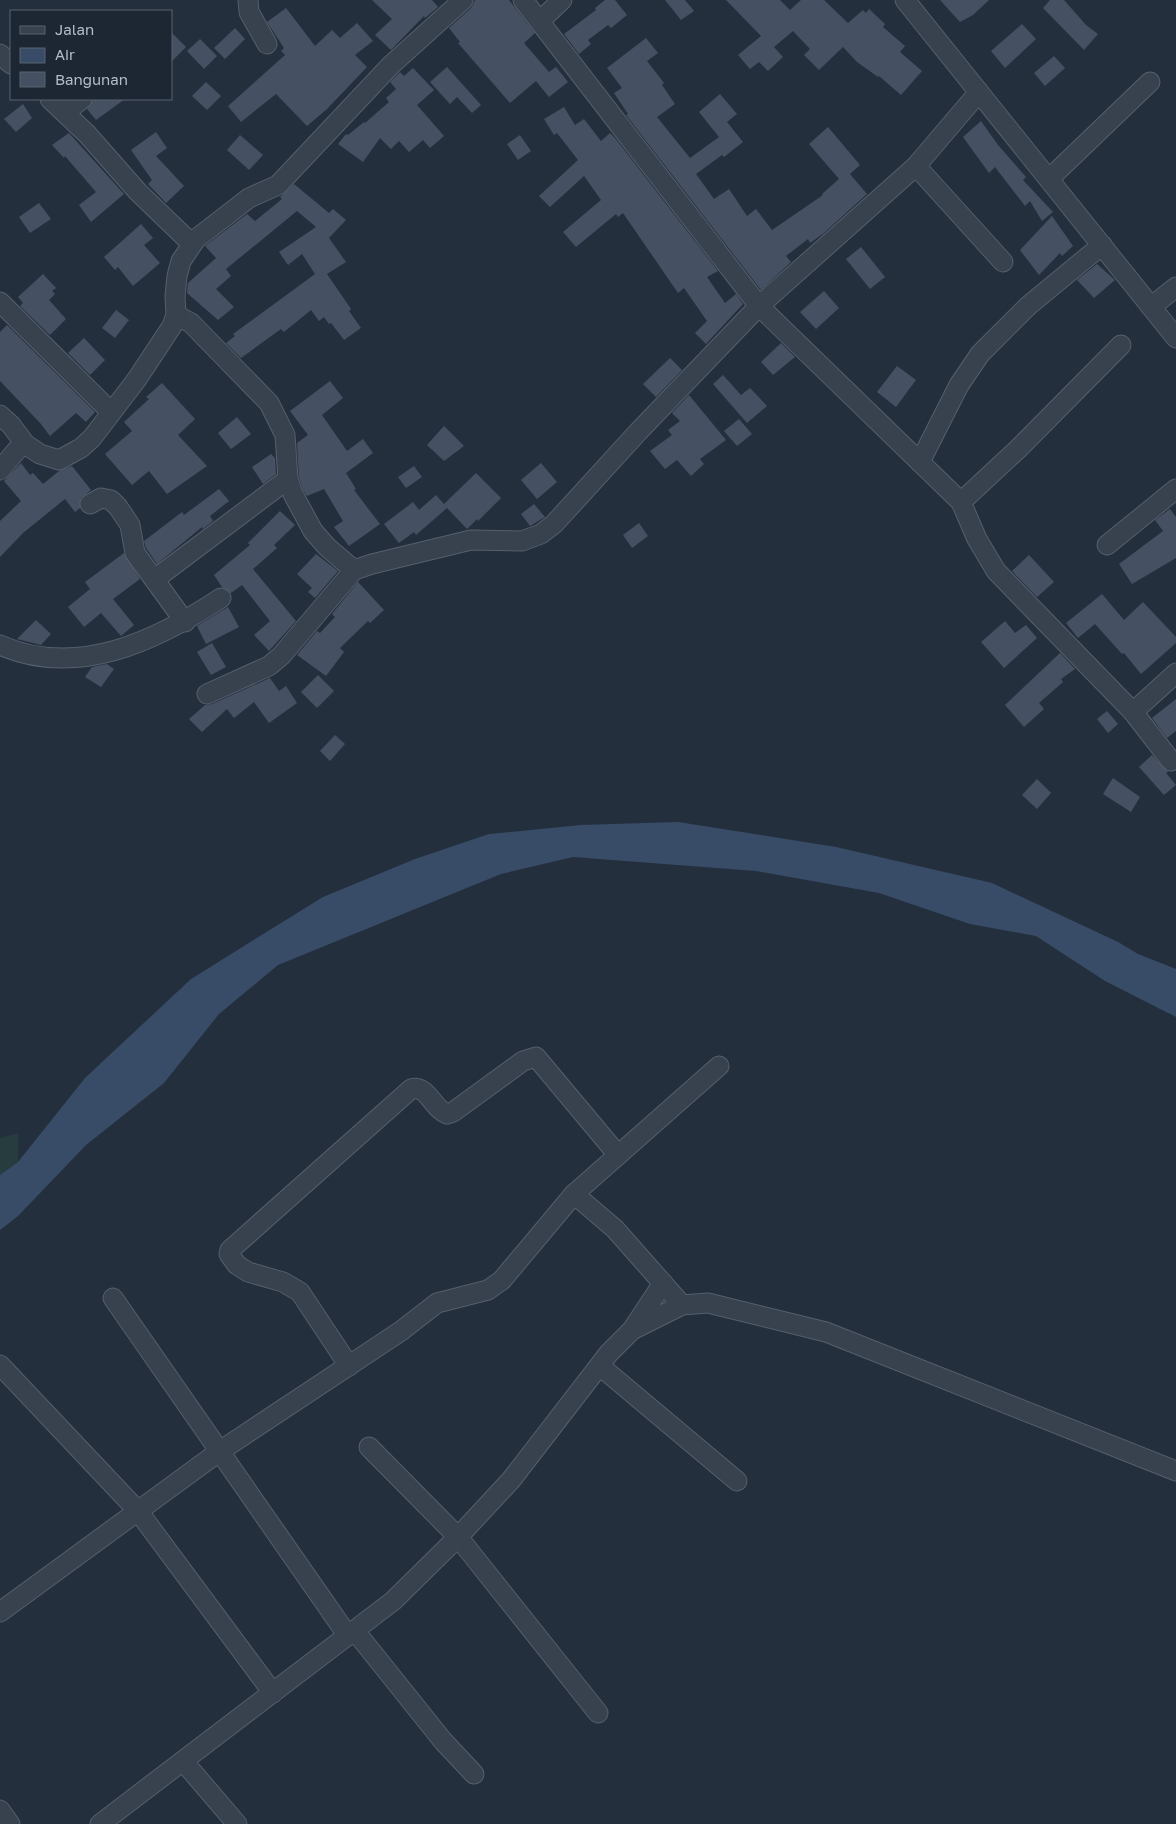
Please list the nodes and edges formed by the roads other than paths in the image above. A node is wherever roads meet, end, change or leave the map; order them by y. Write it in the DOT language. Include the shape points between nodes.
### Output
graph roads {
  1 [pos="248,0"];
  2 [pos="463,0"];
  3 [pos="523,0"];
  4 [pos="562,0"];
  5 [pos="905,0"];
  6 [pos="540,21"];
  7 [pos="267,44"];
  8 [pos="0,54"];
  9 [pos="10,63"];
  10 [pos="1150,82"];
  11 [pos="979,92"];
  12 [pos="51,100"];
  13 [pos="81,100"];
  14 [pos="65,113"];
  15 [pos="916,166"];
  16 [pos="1049,179"];
  17 [pos="192,244"];
  18 [pos="1102,245"];
  19 [pos="1003,262"];
  20 [pos="1176,287"];
  21 [pos="0,302"];
  22 [pos="759,306"];
  23 [pos="1151,307"];
  24 [pos="176,315"];
  25 [pos="1176,338"];
  26 [pos="1121,345"];
  27 [pos="110,412"];
  28 [pos="0,415"];
  29 [pos="25,444"];
  30 [pos="920,462"];
  31 [pos="0,470"];
  32 [pos="288,479"];
  33 [pos="1176,490"];
  34 [pos="961,502"];
  35 [pos="90,504"];
  36 [pos="1107,545"];
  37 [pos="354,570"];
  38 [pos="155,579"];
  39 [pos="221,598"];
  40 [pos="185,622"];
  41 [pos="0,645"];
  42 [pos="1176,673"];
  43 [pos="207,694"];
  44 [pos="1133,712"];
  45 [pos="1171,761"];
  46 [pos="719,1066"];
  47 [pos="618,1155"];
  48 [pos="574,1194"];
  49 [pos="663,1283"];
  50 [pos="114,1298"];
  51 [pos="682,1305"];
  52 [pos="632,1330"];
  53 [pos="0,1366"];
  54 [pos="349,1366"];
  55 [pos="600,1366"];
  56 [pos="369,1447"];
  57 [pos="220,1451"];
  58 [pos="1176,1471"];
  59 [pos="737,1481"];
  60 [pos="138,1511"];
  61 [pos="458,1537"];
  62 [pos="0,1612"];
  63 [pos="351,1634"];
  64 [pos="273,1693"];
  65 [pos="598,1713"];
  66 [pos="183,1761"];
  67 [pos="474,1774"];
  68 [pos="0,1810"];
  69 [pos="10,1824"];
  70 [pos="100,1824"];
  71 [pos="237,1824"];
  1 -- 7 [label="street" via="249,12"];
  2 -- 17 [label="street" via="391,65 278,185 249,198"];
  3 -- 6 [label="street"];
  4 -- 6 [label="street"];
  5 -- 11 [label="street"];
  6 -- 22 [label="street"];
  8 -- 9 [label="street"];
  10 -- 16 [label="street"];
  11 -- 15 [label="street"];
  11 -- 16 [label="street"];
  12 -- 14 [label="street"];
  13 -- 14 [label="street"];
  14 -- 17 [label="street" via="138,192"];
  15 -- 19 [label="street"];
  15 -- 22 [label="street"];
  16 -- 18 [label="street"];
  17 -- 24 [label="street" via="181,261 177,276"];
  18 -- 23 [label="street"];
  18 -- 30 [label="street" via="1028,306 980,354 959,385"];
  20 -- 23 [label="street"];
  21 -- 27 [label="street"];
  22 -- 30 [label="street"];
  22 -- 37 [label="street" via="541,534 522,541 471,540"];
  23 -- 25 [label="street"];
  24 -- 27 [label="street" via="137,379"];
  24 -- 32 [label="street" via="191,323 269,403 285,435"];
  26 -- 34 [label="street"];
  27 -- 29 [label="street" via="92,438 59,460"];
  28 -- 29 [label="street"];
  29 -- 31 [label="street"];
  30 -- 34 [label="street"];
  32 -- 37 [label="street" via="313,531"];
  32 -- 38 [label="street"];
  33 -- 36 [label="street"];
  34 -- 44 [label="street" via="996,571"];
  35 -- 38 [label="street" via="101,498 114,502 130,525 135,553"];
  37 -- 43 [label="street" via="281,656 269,666"];
  38 -- 40 [label="street"];
  39 -- 40 [label="street"];
  40 -- 41 [label="street" via="143,642 109,653 70,659 42,658"];
  42 -- 44 [label="street"];
  44 -- 45 [label="street"];
  46 -- 47 [label="street"];
  47 -- 48 [label="street"];
  47 -- 54 [label="street" via="536,1056 523,1061 447,1114 438,1109 421,1089 411,1089 264,1218 229,1254 248,1272 283,1282 300,1292"];
  48 -- 49 [label="street" via="615,1229"];
  48 -- 54 [label="street" via="502,1280 488,1290 437,1303"];
  49 -- 51 [label="street"];
  49 -- 52 [label="street"];
  50 -- 57 [label="street"];
  51 -- 52 [label="street"];
  51 -- 58 [label="street" via="708,1303 826,1332"];
  52 -- 55 [label="street"];
  53 -- 60 [label="street"];
  54 -- 57 [label="street"];
  55 -- 59 [label="street"];
  55 -- 61 [label="street" via="511,1480"];
  56 -- 61 [label="street"];
  57 -- 60 [label="street"];
  57 -- 63 [label="street"];
  60 -- 62 [label="street"];
  60 -- 64 [label="street"];
  61 -- 63 [label="street" via="393,1601"];
  61 -- 65 [label="street"];
  63 -- 64 [label="street"];
  63 -- 67 [label="street"];
  64 -- 66 [label="street"];
  66 -- 70 [label="street"];
  66 -- 71 [label="street"];
  68 -- 69 [label="street"];
}
